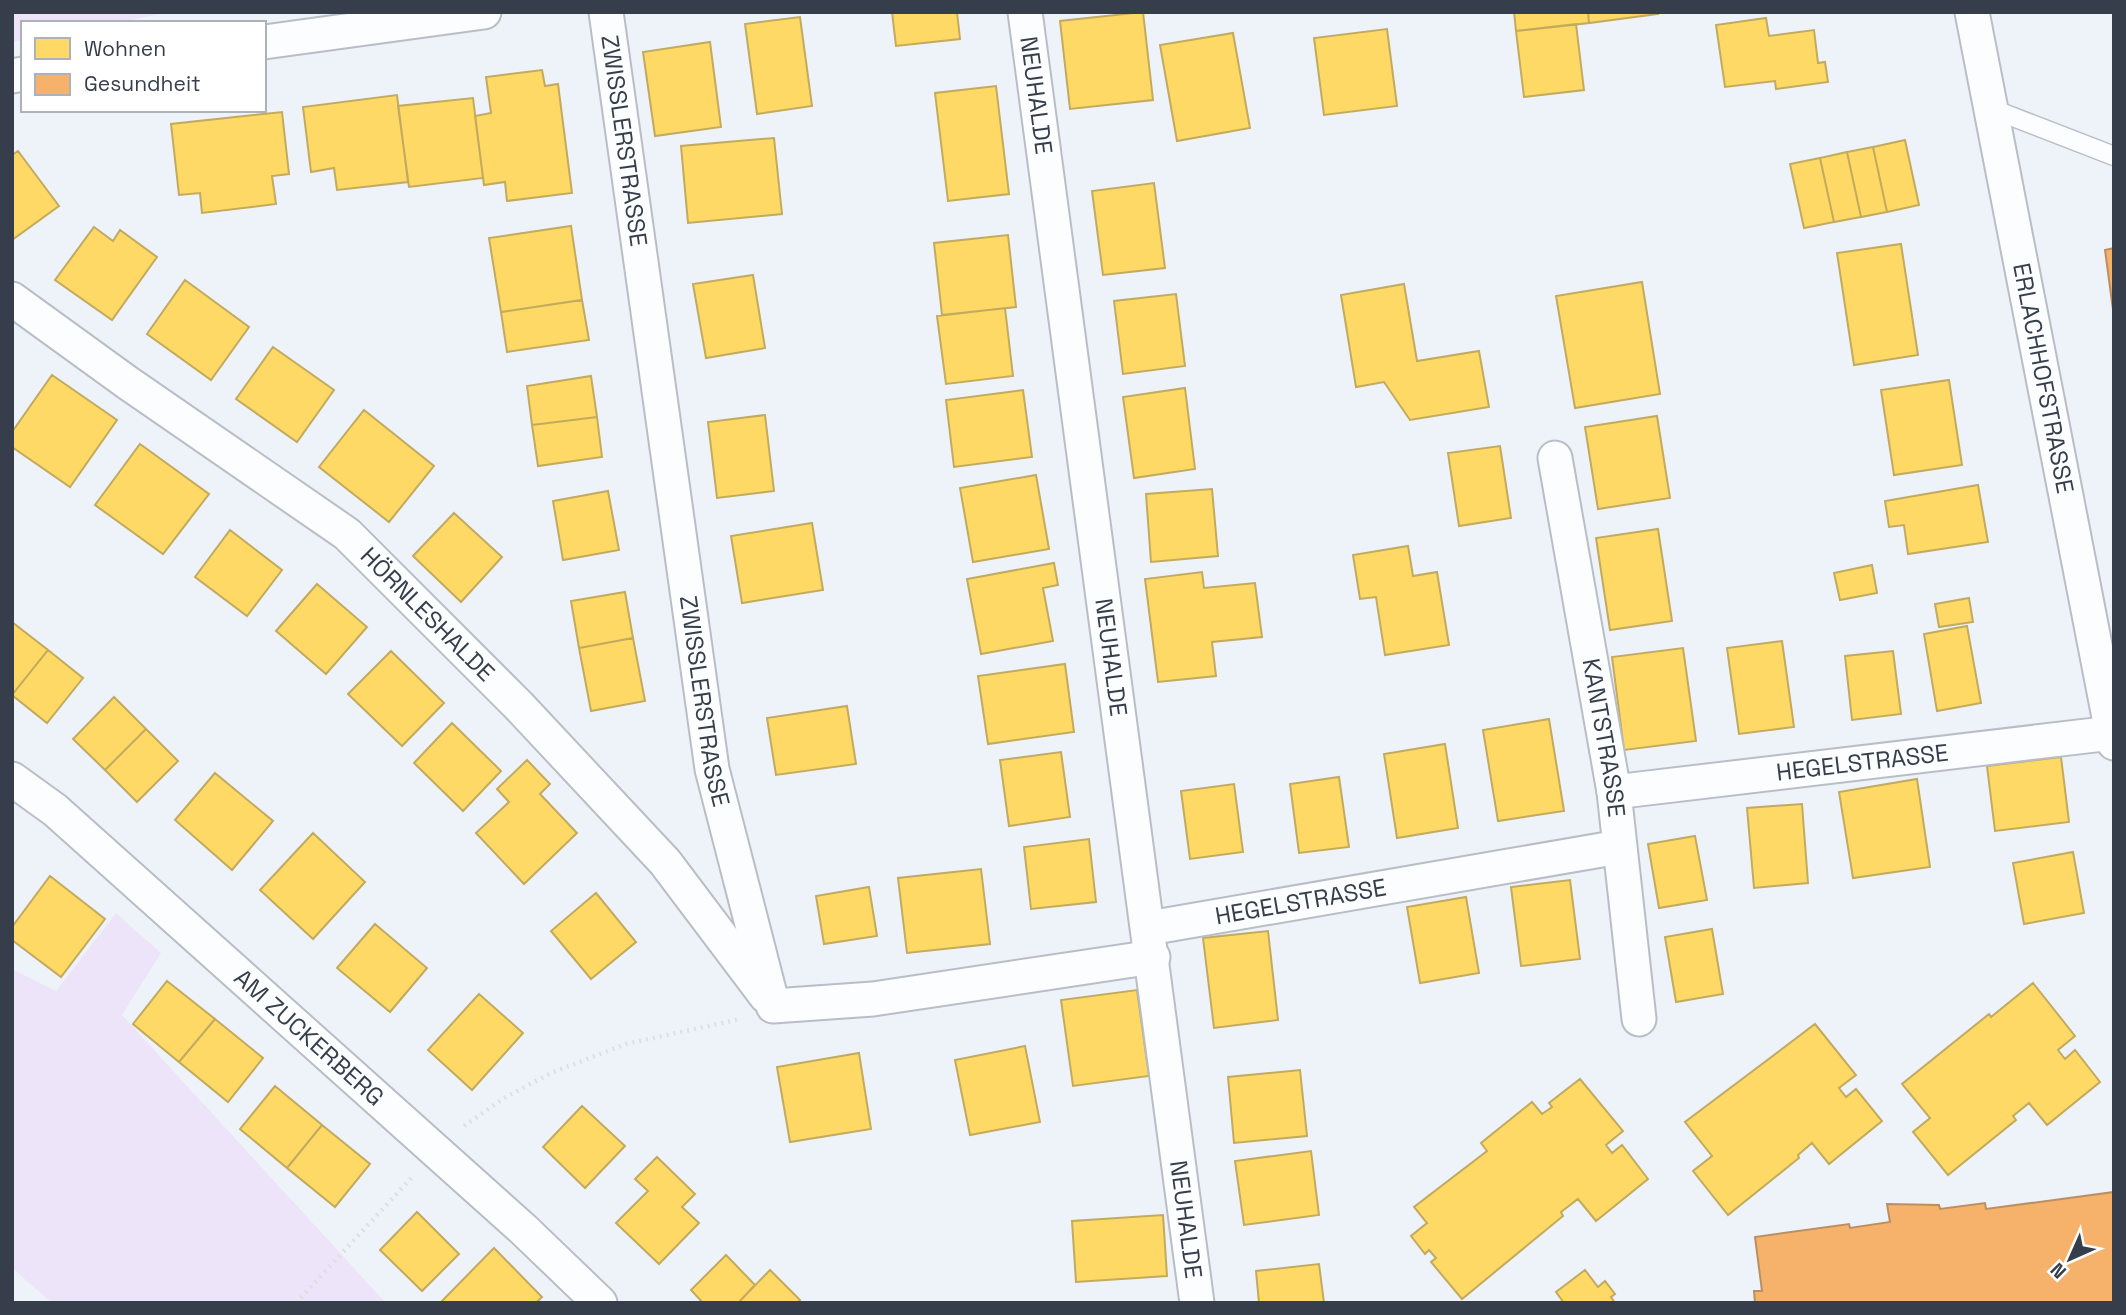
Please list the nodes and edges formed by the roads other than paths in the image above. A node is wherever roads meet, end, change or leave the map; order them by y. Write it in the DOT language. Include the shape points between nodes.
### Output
graph roads {
  1 [pos="484,12"];
  2 [pos="606,12"];
  3 [pos="1025,12"];
  4 [pos="1972,12"];
  5 [pos="266,42"];
  6 [pos="1990,107"];
  7 [pos="2114,156"];
  8 [pos="12,299"];
  9 [pos="1555,458"];
  10 [pos="2113,738"];
  11 [pos="12,779"];
  12 [pos="1614,792"];
  13 [pos="1619,847"];
  14 [pos="1151,943"];
  15 [pos="774,1006"];
  16 [pos="1639,1020"];
  17 [pos="600,1303"];
  18 [pos="1197,1303"];
  1 -- 5 [label="street"];
  2 -- 15 [label="street, ZWISSLERSTRASSE" via="712,769"];
  3 -- 14 [label="street, NEUHALDE"];
  4 -- 6 [label="street, ERLACHHOFSTRASSE"];
  6 -- 7 [label="lane"];
  6 -- 10 [label="street, ERLACHHOFSTRASSE"];
  8 -- 15 [label="street, HÖRNLESHALDE" via="347,534 519,706 665,862"];
  9 -- 12 [label="street, KANTSTRASSE"];
  10 -- 12 [label="street, HEGELSTRASSE"];
  11 -- 17 [label="street, AM ZUCKERBERG" via="55,810"];
  12 -- 13 [label="street, KANTSTRASSE"];
  13 -- 14 [label="street, HEGELSTRASSE"];
  13 -- 16 [label="street, KANTSTRASSE"];
  14 -- 15 [label="street" via="873,999"];
  14 -- 18 [label="street, NEUHALDE"];
}
